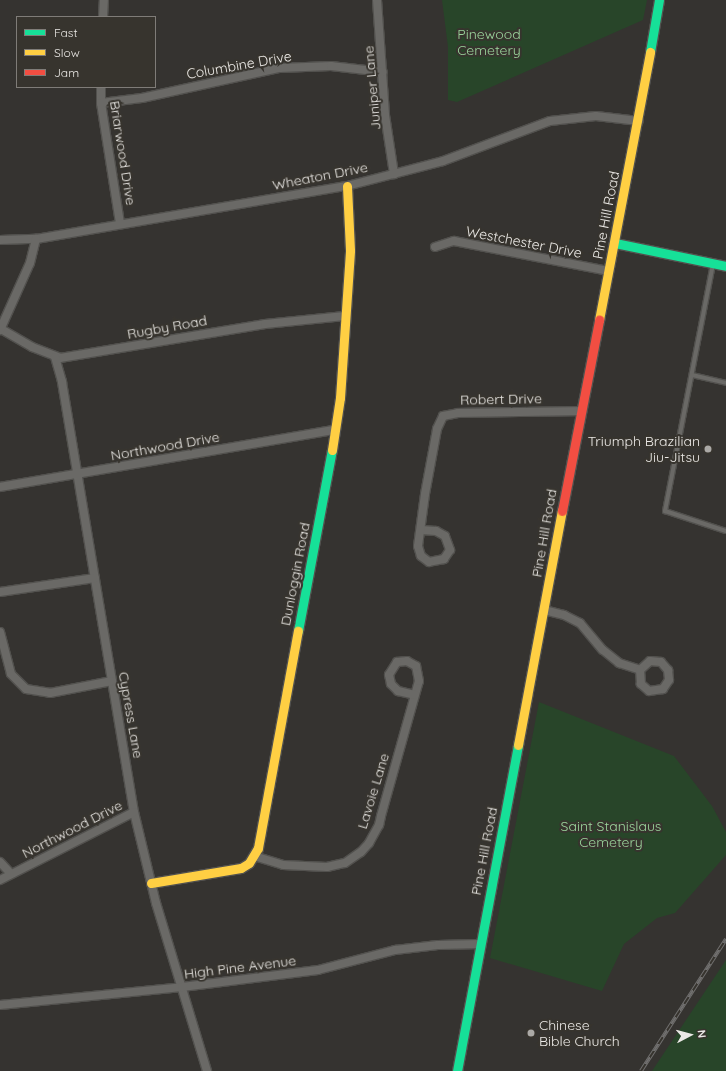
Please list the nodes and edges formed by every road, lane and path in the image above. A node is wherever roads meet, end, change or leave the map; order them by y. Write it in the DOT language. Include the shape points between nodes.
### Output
graph roads {
  1 [pos="104,0"];
  2 [pos="377,0"];
  3 [pos="659,0"];
  4 [pos="103,16"];
  5 [pos="383,72"];
  6 [pos="101,88"];
  7 [pos="101,103"];
  8 [pos="639,121"];
  9 [pos="394,174"];
  10 [pos="346,186"];
  11 [pos="120,223"];
  12 [pos="36,239"];
  13 [pos="0,240"];
  14 [pos="615,243"];
  15 [pos="435,247"];
  16 [pos="714,264"];
  17 [pos="726,266"];
  18 [pos="609,271"];
  19 [pos="345,316"];
  20 [pos="0,329"];
  21 [pos="54,357"];
  22 [pos="692,375"];
  23 [pos="726,383"];
  24 [pos="581,411"];
  25 [pos="335,430"];
  26 [pos="77,475"];
  27 [pos="0,487"];
  28 [pos="421,530"];
  29 [pos="726,531"];
  30 [pos="95,578"];
  31 [pos="0,592"];
  32 [pos="544,610"];
  33 [pos="0,632"];
  34 [pos="640,670"];
  35 [pos="112,681"];
  36 [pos="415,695"];
  37 [pos="134,812"];
  38 [pos="254,856"];
  39 [pos="0,862"];
  40 [pos="11,874"];
  41 [pos="0,880"];
  42 [pos="151,883"];
  43 [pos="480,944"];
  44 [pos="182,987"];
  45 [pos="0,1005"];
  46 [pos="207,1071"];
  47 [pos="457,1071"];
  1 -- 4 [label="street"];
  2 -- 5 [label="street, Juniper Lane"];
  3 -- 8 [label="street, Pine Hill Road"];
  5 -- 7 [label="street, Columbine Drive" via="331,66 280,68 142,98"];
  5 -- 9 [label="street, Juniper Lane" via="385,115"];
  6 -- 7 [label="street, Briarwood Drive"];
  7 -- 11 [label="street, Briarwood Drive"];
  8 -- 9 [label="street, Wheaton Drive" via="596,116 550,121 444,161"];
  8 -- 14 [label="street, Pine Hill Road"];
  9 -- 10 [label="street, Wheaton Drive"];
  10 -- 11 [label="street, Wheaton Drive"];
  10 -- 19 [label="street, Dunloggin Road" via="350,250"];
  11 -- 12 [label="street, Wheaton Drive"];
  12 -- 13 [label="street, Wheaton Drive"];
  12 -- 20 [label="street" via="30,263"];
  14 -- 16 [label="street"];
  14 -- 18 [label="street, Pine Hill Road"];
  15 -- 18 [label="street, Westchester Drive" via="454,241"];
  16 -- 17 [label="street"];
  16 -- 22 [label="lane"];
  18 -- 24 [label="street, Pine Hill Road"];
  19 -- 21 [label="street, Rugby Road" via="265,324 76,356"];
  19 -- 25 [label="street, Dunloggin Road"];
  20 -- 21 [label="street"];
  21 -- 26 [label="street, Cypress Lane" via="62,382"];
  22 -- 23 [label="lane"];
  22 -- 29 [label="lane" via="665,511"];
  24 -- 28 [label="street, Robert Drive" via="458,413 444,416 437,429"];
  24 -- 32 [label="street, Pine Hill Road"];
  25 -- 26 [label="street, Northwood Drive"];
  25 -- 38 [label="street, Dunloggin Road" via="261,831"];
  26 -- 27 [label="street, Northwood Drive"];
  26 -- 30 [label="street, Cypress Lane"];
  28 -- 28 [label="street, Robert Drive" via="418,546 421,556 435,563 444,559 450,550 445,536 436,531"];
  30 -- 31 [label="street"];
  30 -- 35 [label="street, Cypress Lane"];
  32 -- 34 [label="street" via="576,621 611,658"];
  32 -- 43 [label="street, Pine Hill Road"];
  33 -- 35 [label="street" via="11,674 26,690 50,692"];
  35 -- 37 [label="street, Cypress Lane"];
  36 -- 36 [label="street, Lavoie Lane" via="419,670 412,662 397,662 390,670 391,684 398,691"];
  36 -- 38 [label="street, Lavoie Lane" via="379,825 361,852 345,863 327,867 283,866"];
  37 -- 40 [label="street, Northwood Drive"];
  37 -- 42 [label="street, Cypress Lane"];
  38 -- 42 [label="street" via="241,868"];
  39 -- 40 [label="street"];
  40 -- 41 [label="street, Northwood Drive"];
  42 -- 44 [label="street, Cypress Lane"];
  43 -- 44 [label="street, High Pine Avenue" via="395,950 318,970"];
  43 -- 47 [label="street, Pine Hill Road"];
  44 -- 45 [label="street, High Pine Avenue"];
  44 -- 46 [label="street, Cypress Lane"];
}
